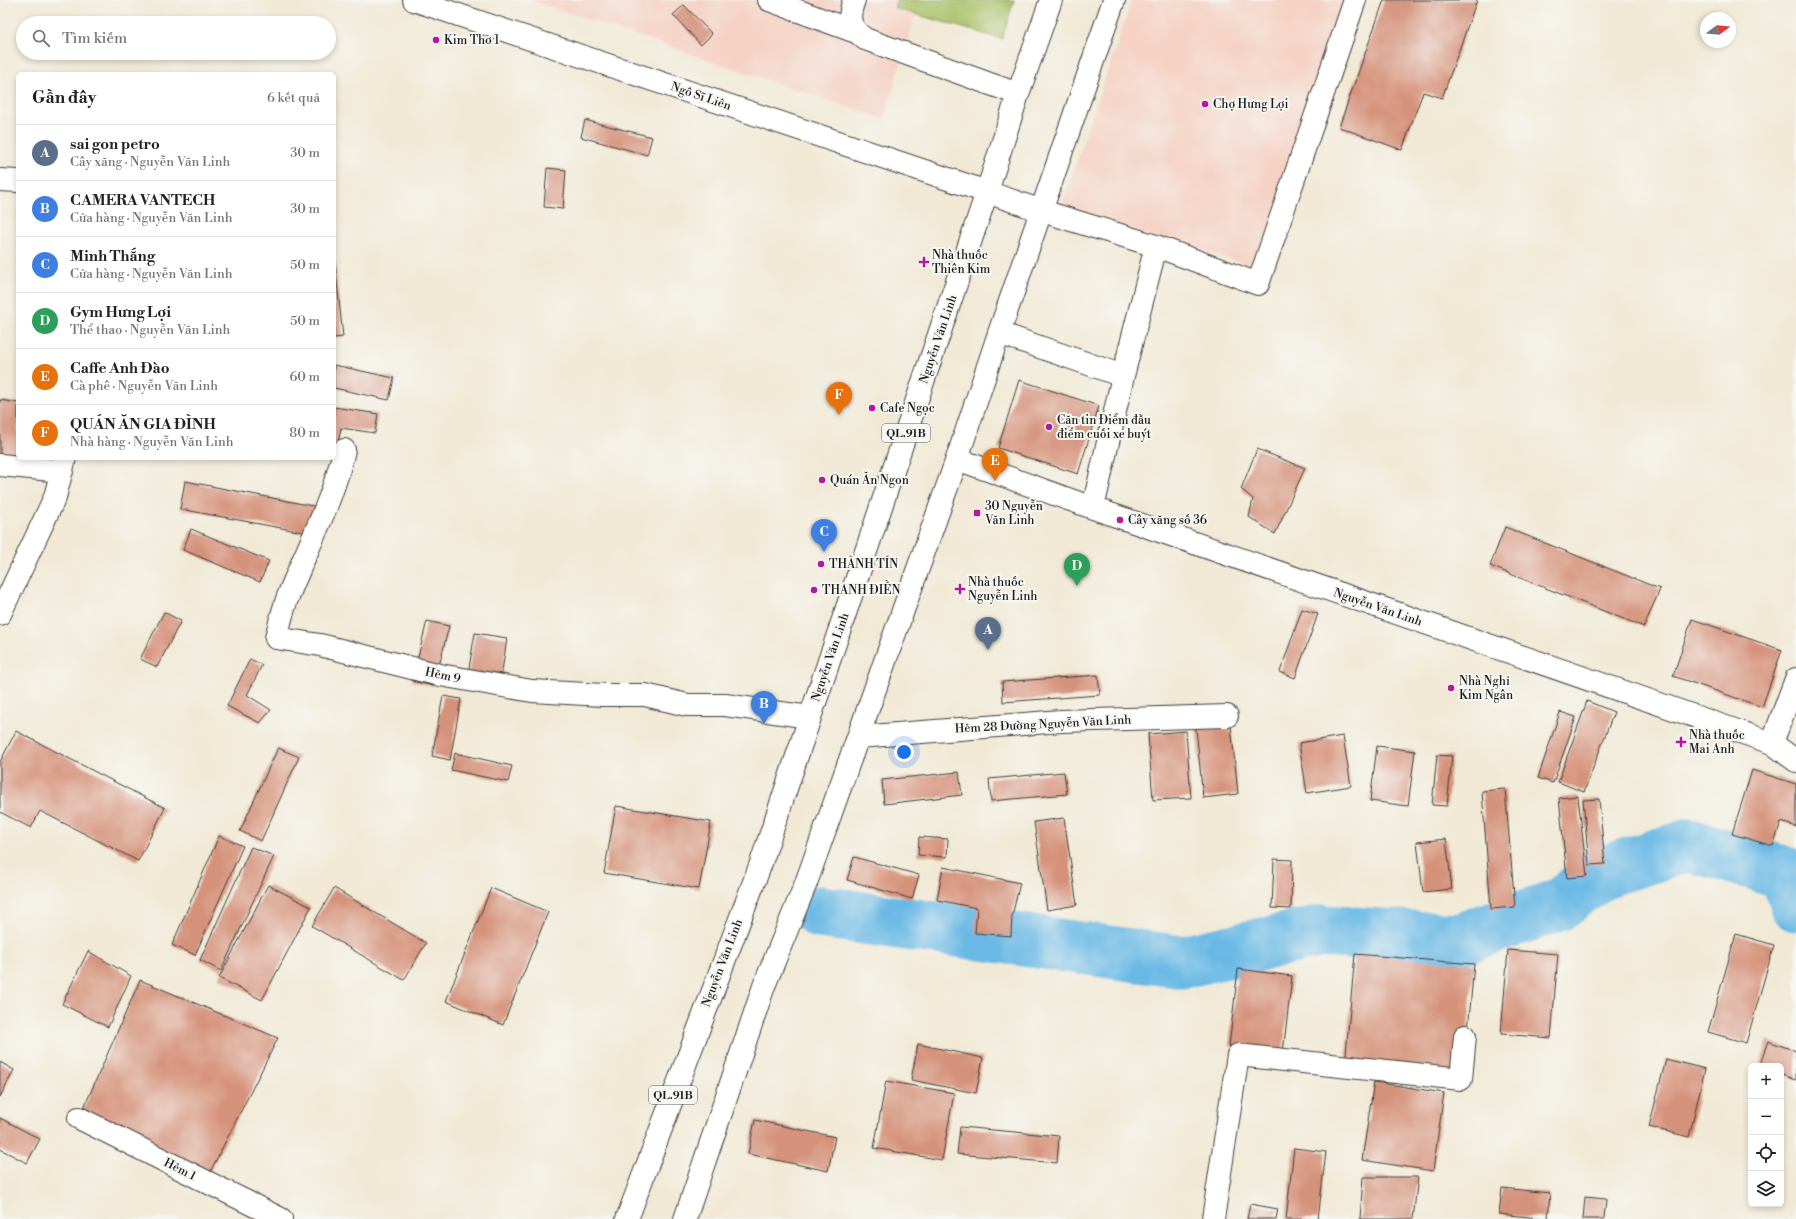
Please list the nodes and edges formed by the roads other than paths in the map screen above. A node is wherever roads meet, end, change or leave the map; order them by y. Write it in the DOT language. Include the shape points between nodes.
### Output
graph roads {
  1 [pos="414,0"];
  2 [pos="769,0"];
  3 [pos="854,0"];
  4 [pos="1051,0"];
  5 [pos="1114,0"];
  6 [pos="1355,0"];
  7 [pos="853,31"];
  8 [pos="1018,94"];
  9 [pos="0,180"];
  10 [pos="16,181"];
  11 [pos="987,192"];
  12 [pos="1042,211"];
  13 [pos="1156,246"];
  14 [pos="999,332"];
  15 [pos="1123,376"];
  16 [pos="344,450"];
  17 [pos="957,459"];
  18 [pos="63,464"];
  19 [pos="0,465"];
  20 [pos="1093,508"];
  21 [pos="0,614"];
  22 [pos="1796,679"];
  23 [pos="810,716"];
  24 [pos="1227,716"];
  25 [pos="858,737"];
  26 [pos="1772,744"];
  27 [pos="1796,761"];
  28 [pos="1465,1036"];
  29 [pos="80,1118"];
  30 [pos="281,1219"];
  31 [pos="627,1219"];
  32 [pos="685,1219"];
  33 [pos="1213,1219"];
  1 -- 11 [label="main road, Ngô Sĩ Liên"];
  2 -- 7 [label="main road"];
  3 -- 7 [label="main road" via="850,20"];
  4 -- 8 [label="main road, Nguyễn Văn Linh / QL.91B"];
  5 -- 12 [label="main road"];
  6 -- 13 [label="main road, Ngô Sĩ Liên" via="1258,284"];
  7 -- 8 [label="main road" via="865,39"];
  8 -- 11 [label="main road, Nguyễn Văn Linh / QL.91B"];
  9 -- 10 [label="main road"];
  11 -- 12 [label="main road, Ngô Sĩ Liên"];
  11 -- 23 [label="main road, Nguyễn Văn Linh / QL.91B"];
  12 -- 13 [label="main road, Ngô Sĩ Liên"];
  12 -- 14 [label="main road"];
  13 -- 15 [label="main road"];
  14 -- 15 [label="main road"];
  14 -- 17 [label="main road"];
  15 -- 20 [label="main road"];
  16 -- 23 [label="main road, Hẻm 9" via="321,518 288,595 276,638 320,645 440,675 532,691 645,695 687,705 726,704"];
  17 -- 20 [label="main road, Nguyễn Văn Linh"];
  17 -- 25 [label="main road"];
  18 -- 19 [label="main road"];
  18 -- 21 [label="main road" via="55,497"];
  20 -- 26 [label="main road, Nguyễn Văn Linh"];
  22 -- 26 [label="main road"];
  23 -- 31 [label="main road, Nguyễn Văn Linh / QL.91B" via="760,866"];
  24 -- 25 [label="main road, Hẻm 28 Đường Nguyễn Văn Linh" via="1062,721"];
  25 -- 32 [label="main road" via="806,883 764,986"];
  26 -- 27 [label="main road, Nguyễn Văn Linh"];
  28 -- 33 [label="main road" via="1461,1079 1238,1055"];
  29 -- 30 [label="main road, Hẻm 1"];
}
